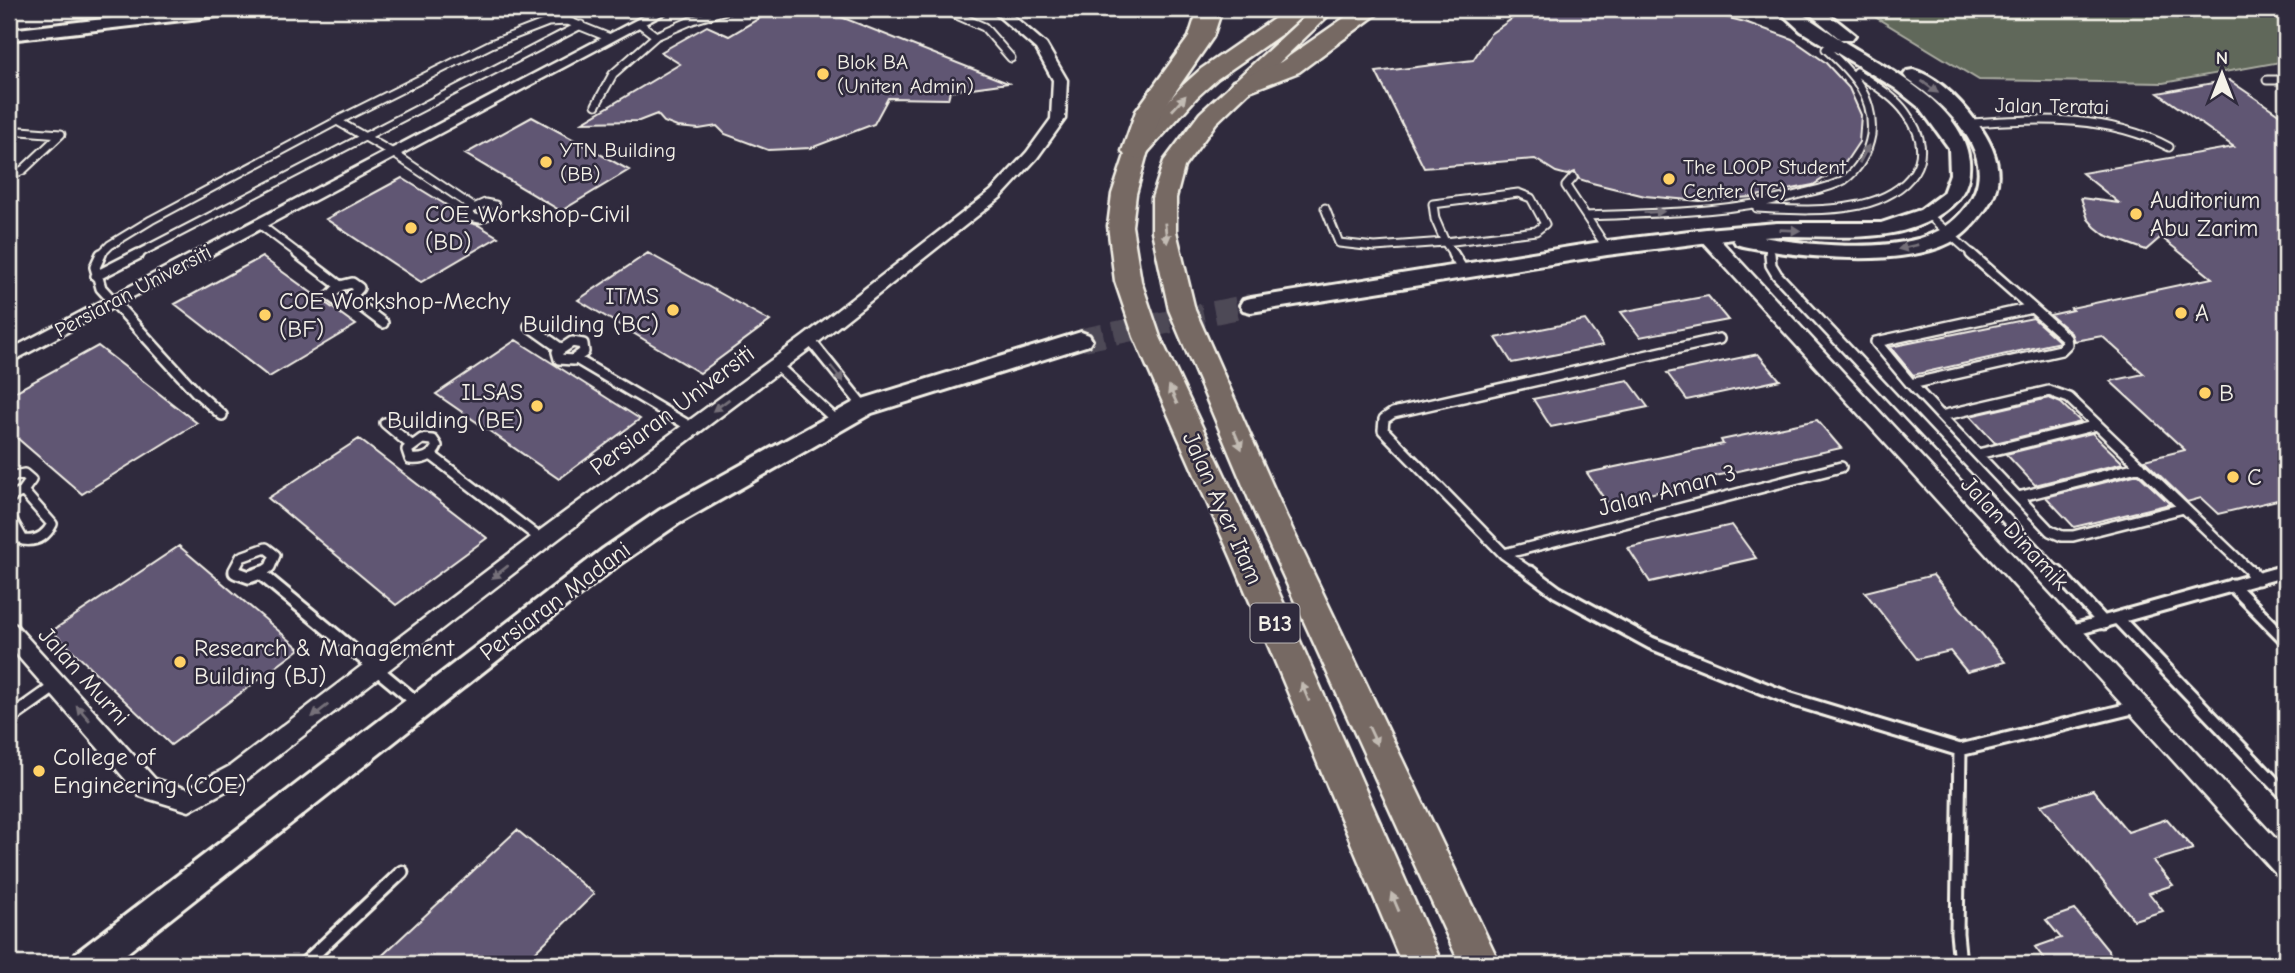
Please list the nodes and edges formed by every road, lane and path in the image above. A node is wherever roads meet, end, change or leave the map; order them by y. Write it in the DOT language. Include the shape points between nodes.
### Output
graph roads {
  1 [pos="235,9"];
  2 [pos="666,9"];
  3 [pos="729,9"];
  4 [pos="948,9"];
  5 [pos="997,9"];
  6 [pos="1210,9"];
  7 [pos="1278,9"];
  8 [pos="1300,9"];
  9 [pos="1325,9"];
  10 [pos="1343,9"];
  11 [pos="1372,9"];
  12 [pos="1786,9"];
  13 [pos="1812,9"];
  14 [pos="639,23"];
  15 [pos="581,25"];
  16 [pos="9,35"];
  17 [pos="656,36"];
  18 [pos="610,38"];
  19 [pos="1847,44"];
  20 [pos="1011,58"];
  21 [pos="1228,61"];
  22 [pos="1847,66"];
  23 [pos="1250,78"];
  24 [pos="2267,80"];
  25 [pos="2286,80"];
  26 [pos="596,105"];
  27 [pos="337,121"];
  28 [pos="1970,123"];
  29 [pos="1944,125"];
  30 [pos="9,135"];
  31 [pos="364,136"];
  32 [pos="2169,147"];
  33 [pos="1136,151"];
  34 [pos="393,153"];
  35 [pos="9,176"];
  36 [pos="1573,178"];
  37 [pos="473,207"];
  38 [pos="1325,208"];
  39 [pos="1742,208"];
  40 [pos="1927,215"];
  41 [pos="1586,216"];
  42 [pos="259,224"];
  43 [pos="1714,235"];
  44 [pos="1950,235"];
  45 [pos="1444,240"];
  46 [pos="1769,245"];
  47 [pos="1607,248"];
  48 [pos="1464,270"];
  49 [pos="96,276"];
  50 [pos="340,286"];
  51 [pos="350,299"];
  52 [pos="112,302"];
  53 [pos="1251,305"];
  54 [pos="2032,308"];
  55 [pos="383,323"];
  56 [pos="528,326"];
  57 [pos="1719,339"];
  58 [pos="810,340"];
  59 [pos="1081,340"];
  60 [pos="560,348"];
  61 [pos="9,357"];
  62 [pos="576,359"];
  63 [pos="776,365"];
  64 [pos="1911,384"];
  65 [pos="864,407"];
  66 [pos="222,415"];
  67 [pos="1941,416"];
  68 [pos="837,421"];
  69 [pos="384,423"];
  70 [pos="2097,425"];
  71 [pos="691,427"];
  72 [pos="411,445"];
  73 [pos="1979,454"];
  74 [pos="431,455"];
  75 [pos="2141,466"];
  76 [pos="1841,467"];
  77 [pos="9,477"];
  78 [pos="23,491"];
  79 [pos="2018,497"];
  80 [pos="9,498"];
  81 [pos="2185,508"];
  82 [pos="9,515"];
  83 [pos="541,540"];
  84 [pos="1504,554"];
  85 [pos="2286,571"];
  86 [pos="261,574"];
  87 [pos="2258,579"];
  88 [pos="2232,585"];
  89 [pos="2118,619"];
  90 [pos="2104,622"];
  91 [pos="9,631"];
  92 [pos="2070,631"];
  93 [pos="2286,640"];
  94 [pos="375,668"];
  95 [pos="58,685"];
  96 [pos="420,705"];
  97 [pos="2139,707"];
  98 [pos="9,719"];
  99 [pos="1960,750"];
  100 [pos="2286,795"];
  101 [pos="189,800"];
  102 [pos="2286,867"];
  103 [pos="402,872"];
  104 [pos="87,964"];
  105 [pos="304,964"];
  106 [pos="1422,964"];
  107 [pos="1480,964"];
  108 [pos="1960,964"];
  1 -- 16 [label="main road"];
  2 -- 14 [label="street, Persiaran Universiti"];
  3 -- 17 [label="lane"];
  4 -- 20 [label="lane" via="984,27"];
  5 -- 58 [label="street, Persiaran Universiti" via="1041,47 1060,80 1058,119 996,194"];
  6 -- 33 [label="highway" via="1201,37 1149,111"];
  7 -- 21 [label="main road" via="1233,49"];
  8 -- 21 [label="main road, B13"];
  9 -- 23 [label="main road, B13"];
  10 -- 23 [label="main road" via="1280,62"];
  11 -- 23 [label="highway" via="1290,67"];
  12 -- 19 [label="street"];
  13 -- 19 [label="street"];
  14 -- 17 [label="lane"];
  14 -- 18 [label="street, Persiaran Universiti"];
  15 -- 18 [label="lane"];
  15 -- 27 [label="lane" via="548,22 514,34"];
  15 -- 31 [label="lane"];
  17 -- 26 [label="lane" via="628,57 602,86"];
  18 -- 34 [label="street, Persiaran Universiti"];
  19 -- 22 [label="lane" via="1826,49"];
  19 -- 28 [label="street, one-way" via="1919,79 1953,103"];
  19 -- 29 [label="street" via="1926,104"];
  33 -- 21 [label="main road, B13, one-way" via="1189,92"];
  39 -- 22 [label="lane, one-way" via="1841,181 1861,162 1871,140 1871,113 1863,87"];
  22 -- 39 [label="lane" via="1905,112 1919,133 1923,154 1917,173 1899,190 1873,201 1801,210"];
  23 -- 107 [label="main road, Jalan Ayer Itam / B13, one-way" via="1208,118 1172,166 1164,198 1164,231 1182,310 1271,516"];
  24 -- 25 [label="lane"];
  27 -- 31 [label="lane"];
  27 -- 49 [label="lane" via="125,234 100,255"];
  28 -- 29 [label="street"];
  28 -- 32 [label="lane, Jalan Teratai" via="2104,122 2151,135"];
  28 -- 44 [label="street" via="1986,154 1988,184 1979,207"];
  29 -- 40 [label="street" via="1958,148 1960,174 1952,196"];
  30 -- 35 [label="lane" via="21,131 61,134 23,170"];
  31 -- 34 [label="lane"];
  31 -- 49 [label="lane"];
  106 -- 33 [label="main road, Jalan Ayer Itam / B13, one-way" via="1147,337 1128,281 1120,226"];
  34 -- 37 [label="lane"];
  34 -- 42 [label="street, Persiaran Universiti"];
  36 -- 41 [label="lane" via="1566,186"];
  38 -- 45 [label="lane" via="1339,243 1347,247"];
  41 -- 39 [label="lane, one-way"];
  43 -- 40 [label="street, one-way" via="1777,229 1883,229"];
  40 -- 44 [label="lane"];
  41 -- 47 [label="lane"];
  42 -- 50 [label="lane"];
  42 -- 52 [label="street, Persiaran Universiti"];
  43 -- 46 [label="street"];
  43 -- 47 [label="street"];
  43 -- 92 [label="street, Jalan Dinamik"];
  44 -- 46 [label="street, one-way" via="1904,249 1834,251"];
  44 -- 54 [label="lane"];
  45 -- 45 [label="lane" via="1432,210 1433,204 1441,201 1526,194 1545,224 1536,231"];
  45 -- 48 [label="lane"];
  46 -- 90 [label="lane" via="1777,275"];
  47 -- 48 [label="street"];
  48 -- 53 [label="street"];
  49 -- 52 [label="lane"];
  50 -- 51 [label="lane" via="331,296 337,301"];
  50 -- 51 [label="lane" via="352,283 359,288"];
  51 -- 55 [label="lane"];
  52 -- 61 [label="street, Persiaran Universiti"];
  52 -- 66 [label="lane"];
  54 -- 64 [label="lane" via="1876,342"];
  54 -- 64 [label="lane" via="2066,338 2067,347"];
  56 -- 60 [label="lane"];
  57 -- 84 [label="lane" via="1394,413 1384,419 1383,430"];
  58 -- 63 [label="street, Persiaran Universiti"];
  58 -- 65 [label="lane, one-way"];
  59 -- 65 [label="street, Persiaran Madani"];
  60 -- 62 [label="lane" via="559,359"];
  60 -- 62 [label="lane" via="572,342 583,344 584,352"];
  62 -- 71 [label="lane"];
  63 -- 68 [label="lane"];
  63 -- 71 [label="street, Persiaran Universiti, one-way"];
  64 -- 67 [label="lane"];
  65 -- 68 [label="street, Persiaran Madani"];
  67 -- 70 [label="lane" via="2049,391 2069,398"];
  67 -- 73 [label="lane"];
  68 -- 96 [label="street, Persiaran Madani" via="669,517"];
  69 -- 72 [label="lane"];
  70 -- 73 [label="lane"];
  70 -- 75 [label="lane"];
  71 -- 83 [label="street, Persiaran Universiti"];
  72 -- 74 [label="lane" via="407,450 410,459"];
  72 -- 74 [label="lane" via="433,440 437,446"];
  73 -- 79 [label="lane"];
  74 -- 83 [label="lane"];
  75 -- 79 [label="lane"];
  75 -- 81 [label="lane"];
  76 -- 84 [label="lane, Jalan Aman 3"];
  77 -- 78 [label="lane" via="29,476 29,486"];
  78 -- 80 [label="lane"];
  78 -- 82 [label="lane" via="52,524 50,529 38,539 23,540"];
  79 -- 81 [label="lane" via="2050,531 2062,536"];
  81 -- 87 [label="lane"];
  83 -- 94 [label="street, Persiaran Universiti, one-way"];
  84 -- 99 [label="lane" via="1557,592 1651,643 1791,699"];
  85 -- 87 [label="lane"];
  86 -- 94 [label="lane"];
  87 -- 88 [label="lane"];
  88 -- 89 [label="lane"];
  88 -- 93 [label="lane"];
  89 -- 90 [label="lane"];
  89 -- 100 [label="lane"];
  90 -- 92 [label="lane"];
  91 -- 95 [label="street, Jalan Murni"];
  92 -- 97 [label="street, Jalan Dinamik"];
  94 -- 96 [label="lane"];
  94 -- 101 [label="street, Persiaran Universiti, one-way" via="238,773"];
  95 -- 98 [label="lane"];
  101 -- 95 [label="street, Jalan Murni, one-way" via="148,788"];
  96 -- 104 [label="street, Persiaran Madani"];
  97 -- 99 [label="lane"];
  97 -- 102 [label="street, Jalan Dinamik"];
  99 -- 108 [label="lane"];
  103 -- 105 [label="lane"];
}
